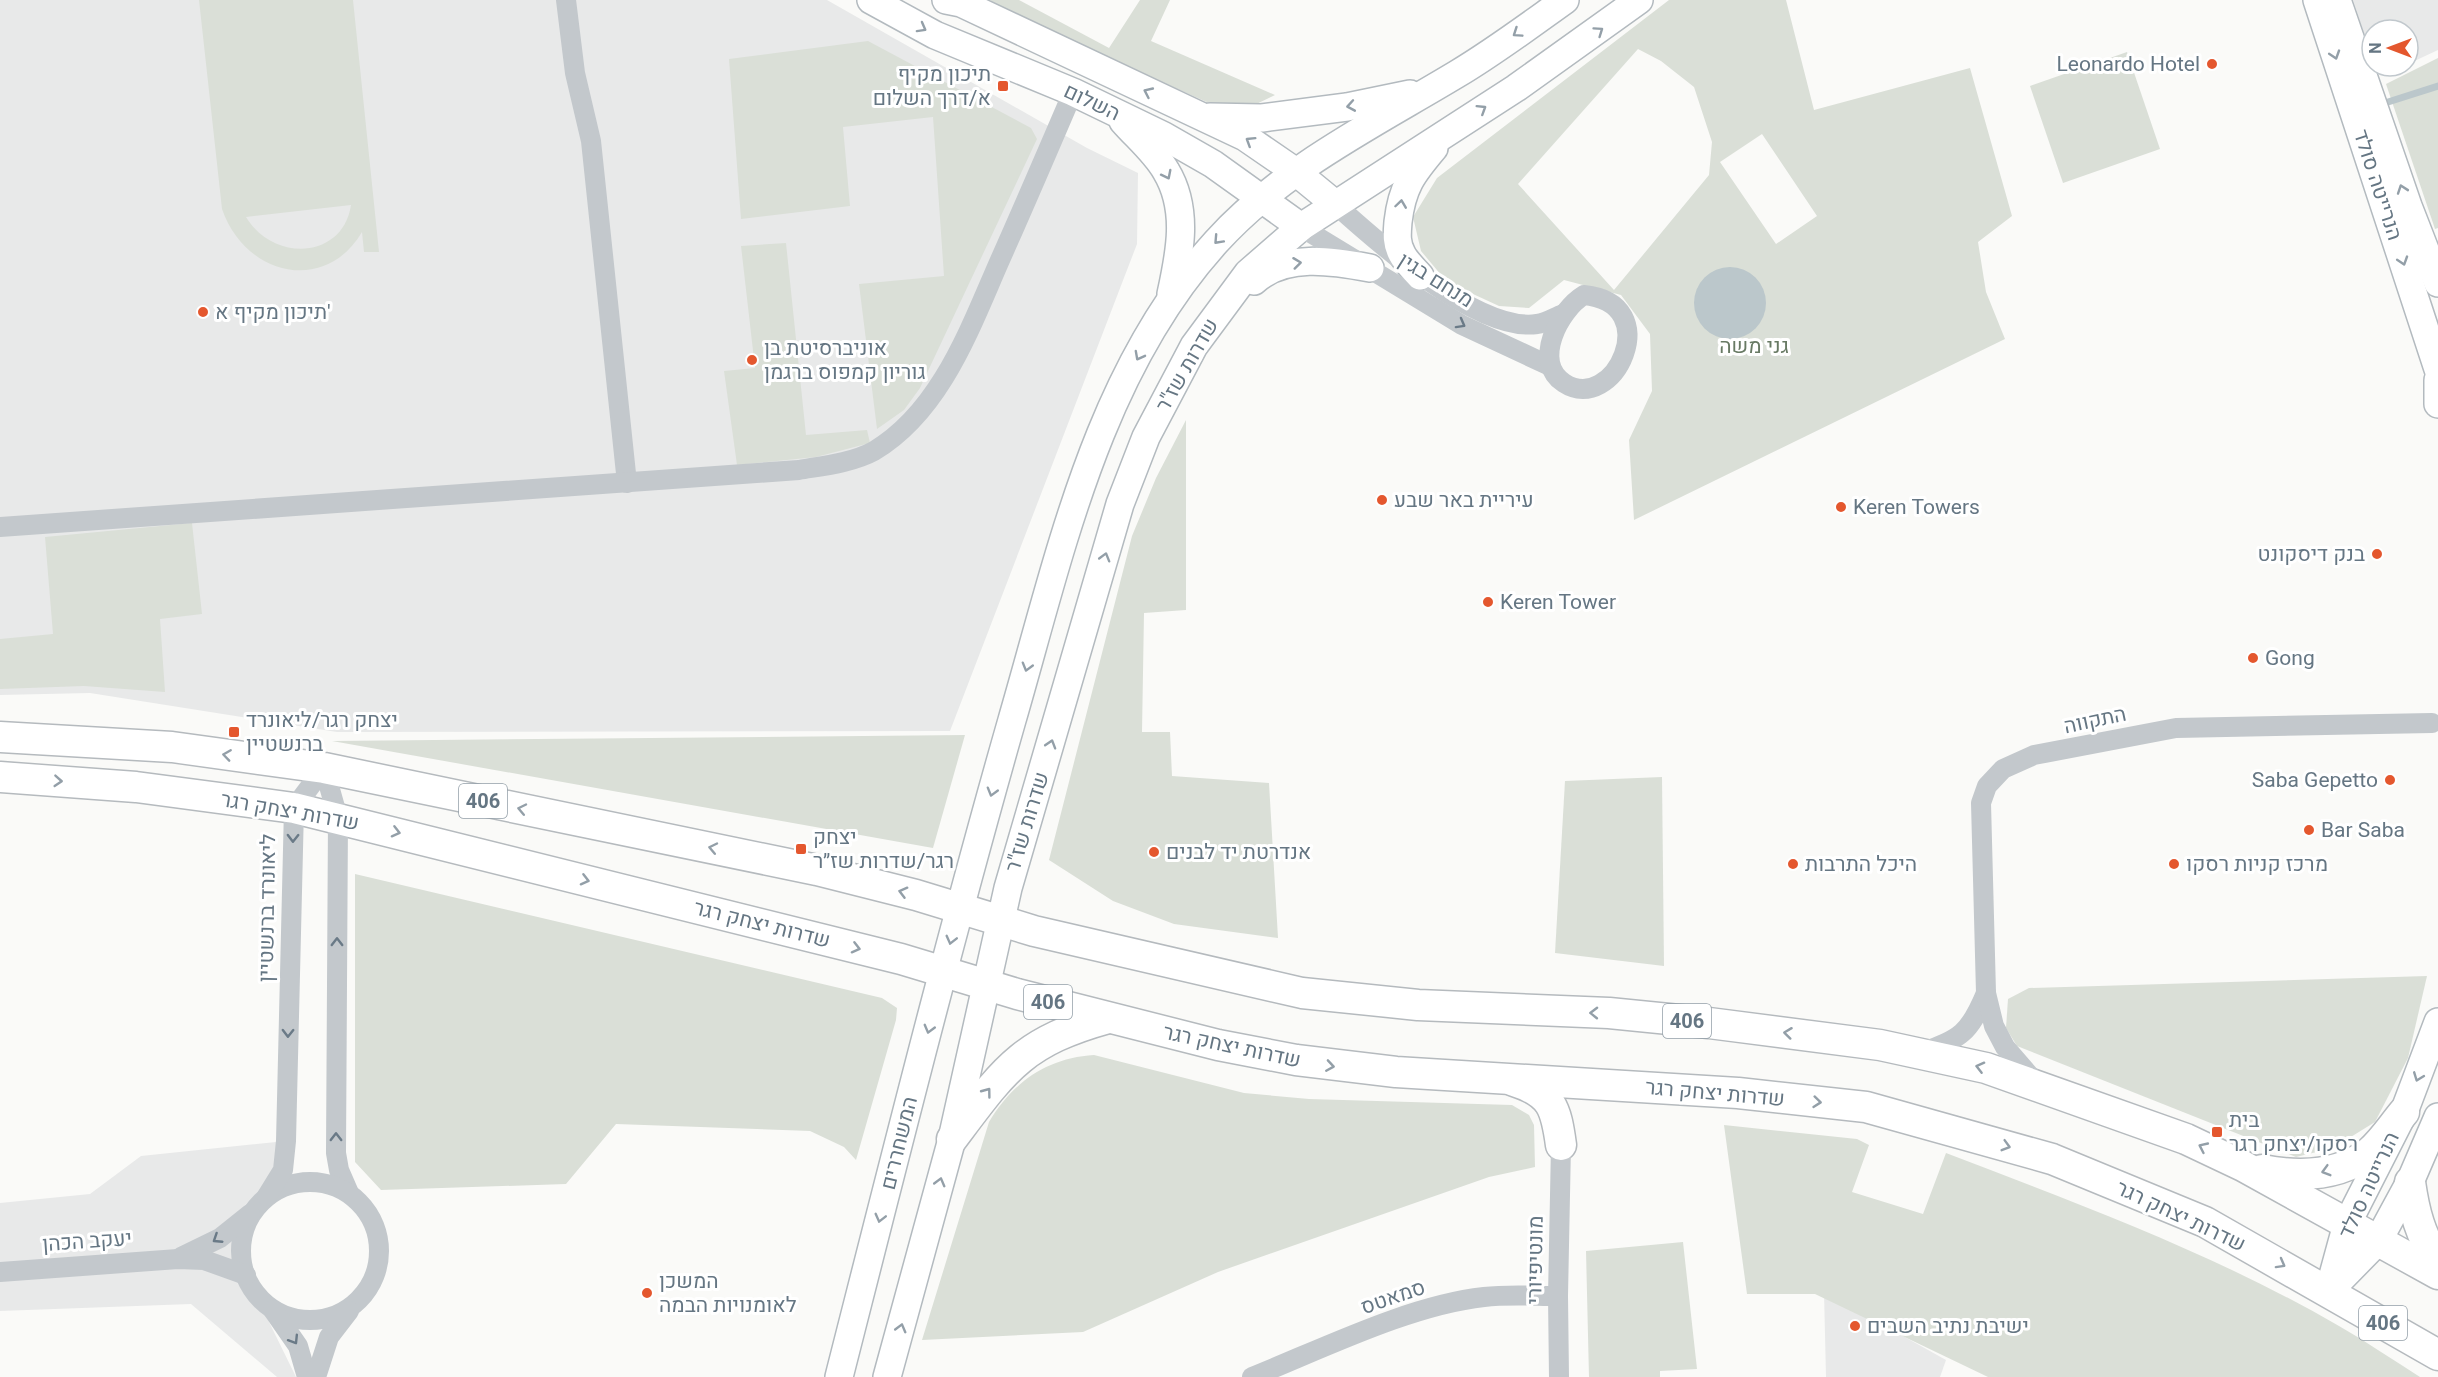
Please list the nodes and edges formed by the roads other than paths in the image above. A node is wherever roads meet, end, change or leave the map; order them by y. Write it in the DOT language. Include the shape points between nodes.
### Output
graph roads {
  1 [pos="566,0"];
  2 [pos="871,0"];
  3 [pos="1565,0"];
  4 [pos="1639,0"];
  5 [pos="2317,0"];
  6 [pos="2337,0"];
  7 [pos="957,1"];
  8 [pos="1429,91"];
  9 [pos="1073,92"];
  10 [pos="1116,114"];
  11 [pos="1201,117"];
  12 [pos="1448,131"];
  13 [pos="1296,172"];
  14 [pos="1261,200"];
  15 [pos="1335,204"];
  16 [pos="1300,227"];
  17 [pos="1370,268"];
  18 [pos="1420,276"];
  19 [pos="2438,283"];
  20 [pos="1168,306"];
  21 [pos="1563,314"];
  22 [pos="1215,316"];
  23 [pos="1550,366"];
  24 [pos="2438,369"];
  25 [pos="2438,380"];
  26 [pos="2438,404"];
  27 [pos="627,483"];
  28 [pos="0,527"];
  29 [pos="2432,723"];
  30 [pos="0,737"];
  31 [pos="324,768"];
  32 [pos="0,777"];
  33 [pos="294,808"];
  34 [pos="338,818"];
  35 [pos="959,909"];
  36 [pos="1000,921"];
  37 [pos="943,972"];
  38 [pos="988,985"];
  39 [pos="1986,993"];
  40 [pos="1108,1017"];
  41 [pos="2438,1022"];
  42 [pos="1919,1053"];
  43 [pos="1505,1078"];
  44 [pos="1598,1084"];
  45 [pos="2039,1087"];
  46 [pos="2404,1112"];
  47 [pos="2438,1118"];
  48 [pos="952,1139"];
  49 [pos="1561,1144"];
  50 [pos="2243,1166"];
  51 [pos="2410,1182"];
  52 [pos="349,1193"];
  53 [pos="267,1196"];
  54 [pos="252,1213"];
  55 [pos="2347,1224"];
  56 [pos="2378,1241"];
  57 [pos="178,1259"];
  58 [pos="2438,1260"];
  59 [pos="0,1272"];
  60 [pos="2438,1274"];
  61 [pos="246,1275"];
  62 [pos="2329,1290"];
  63 [pos="1558,1296"];
  64 [pos="352,1306"];
  65 [pos="271,1308"];
  66 [pos="2438,1355"];
  67 [pos="307,1377"];
  68 [pos="316,1377"];
  69 [pos="839,1377"];
  70 [pos="887,1377"];
  71 [pos="1252,1377"];
  72 [pos="1559,1377"];
  1 -- 27 [label="street" via="591,141"];
  2 -- 9 [label="main road, השלום, one-way" via="935,35"];
  3 -- 8 [label="main road, שדרות שז\"ר, one-way"];
  12 -- 4 [label="main road, שדרות שז\"ר, one-way"];
  5 -- 24 [label="main road, הנרייטה סולד, one-way"];
  19 -- 6 [label="main road, הנרייטה סולד, one-way"];
  11 -- 7 [label="main road, השלום, one-way"];
  8 -- 11 [label="main road, one-way" via="1262,118"];
  8 -- 13 [label="main road, שדרות שז\"ר"];
  9 -- 10 [label="main road, השלום"];
  9 -- 27 [label="street" via="947,371 913,419 873,451 840,462 799,470"];
  10 -- 14 [label="main road, השלום" via="1213,164"];
  10 -- 20 [label="main road, one-way" via="1166,170 1179,203 1180,252"];
  13 -- 11 [label="main road, השלום, one-way" via="1245,137"];
  12 -- 15 [label="main road, שדרות שז\"ר"];
  18 -- 12 [label="main road, one-way" via="1402,255 1397,240 1402,194 1411,176"];
  13 -- 14 [label="main road, שדרות שז\"ר"];
  13 -- 15 [label="main road, השלום"];
  14 -- 16 [label="main road, השלום"];
  14 -- 20 [label="main road, שדרות שז\"ר, one-way" via="1216,242"];
  15 -- 16 [label="main road, שדרות שז\"ר"];
  15 -- 18 [label="street, מנחם בגין"];
  16 -- 17 [label="street, מנחם בגין"];
  16 -- 22 [label="main road, שדרות שז\"ר" via="1248,273"];
  22 -- 17 [label="main road, one-way" via="1265,271 1318,261"];
  17 -- 23 [label="street, מנחם בגין, one-way" via="1462,326"];
  18 -- 21 [label="street, מנחם בגין" via="1447,294 1518,324 1538,324"];
  20 -- 35 [label="main road, שדרות שז\"ר, one-way" via="1105,418 1078,490"];
  21 -- 23 [label="street" via="1550,348"];
  21 -- 23 [label="street" via="1584,295 1602,297 1617,306 1629,333 1624,354 1607,381 1584,390 1556,377"];
  36 -- 22 [label="main road, שדרות שז\"ר, one-way" via="1120,504 1146,437 1194,346"];
  25 -- 26 [label="main road"];
  27 -- 28 [label="street"];
  29 -- 39 [label="street, התקווה" via="2176,728 2034,755 2003,769 1987,786 1981,803"];
  31 -- 30 [label="main road, 406, one-way" via="172,747"];
  31 -- 33 [label="street, ליאונרד ברנשטיין"];
  31 -- 34 [label="street"];
  35 -- 31 [label="main road, 406, one-way" via="817,870"];
  32 -- 33 [label="main road, שדרות יצחק רגר / 406, one-way" via="136,787"];
  33 -- 34 [label="main road, שדרות יצחק רגר / 406"];
  33 -- 53 [label="street, ליאונרד ברנשטיין, one-way" via="286,1141 283,1170"];
  34 -- 37 [label="main road, שדרות יצחק רגר / 406, one-way"];
  52 -- 34 [label="street, one-way" via="336,1153"];
  35 -- 36 [label="main road, 406"];
  35 -- 37 [label="main road, המשחררים, one-way"];
  36 -- 38 [label="main road"];
  42 -- 36 [label="main road, 406, one-way" via="1609,1013 1418,1005 1302,993"];
  37 -- 38 [label="main road, שדרות יצחק רגר / 406"];
  37 -- 69 [label="main road, המשחררים, one-way"];
  38 -- 40 [label="main road, שדרות יצחק רגר / 406"];
  38 -- 48 [label="main road"];
  39 -- 42 [label="street, התקווה" via="1963,1035"];
  39 -- 45 [label="street, התקווה" via="2004,1047"];
  40 -- 43 [label="main road, שדרות יצחק רגר / 406, one-way" via="1218,1045 1338,1067"];
  48 -- 40 [label="main road, one-way" via="993,1084 1033,1047 1076,1026"];
  41 -- 46 [label="main road, הנרייטה סולד, one-way"];
  45 -- 42 [label="main road, 406, one-way" via="1986,1068"];
  43 -- 44 [label="main road, שדרות יצחק רגר / 406"];
  43 -- 49 [label="main road" via="1535,1088 1556,1112"];
  44 -- 49 [label="main road" via="1575,1104"];
  44 -- 62 [label="main road, שדרות יצחק רגר / 406, one-way" via="1738,1093 1866,1107 2052,1159 2205,1222"];
  50 -- 45 [label="main road, 406, one-way" via="2186,1139"];
  46 -- 50 [label="main road, one-way" via="2370,1152 2346,1166 2294,1176"];
  46 -- 55 [label="main road, הנרייטה סולד"];
  47 -- 51 [label="main road, הנרייטה סולד"];
  70 -- 48 [label="main road, one-way"];
  49 -- 63 [label="street, מונטיפיורי"];
  50 -- 55 [label="main road, 406"];
  51 -- 56 [label="main road, הנרייטה סולד"];
  51 -- 58 [label="main road" via="2413,1208"];
  52 -- 53 [label="street" via="329,1184 308,1181 286,1185"];
  52 -- 64 [label="street" via="365,1208 376,1227 380,1249 367,1290"];
  53 -- 54 [label="street"];
  54 -- 57 [label="street, יעקב הכהן, one-way" via="220,1238"];
  54 -- 61 [label="street" via="243,1233 241,1254"];
  55 -- 56 [label="main road, 406"];
  55 -- 62 [label="main road, הנרייטה סולד"];
  56 -- 60 [label="main road, 406"];
  56 -- 62 [label="main road, הנרייטה סולד"];
  57 -- 59 [label="street, יעקב הכהן"];
  57 -- 61 [label="street, יעקב הכהן" via="204,1260"];
  61 -- 65 [label="street" via="256,1294"];
  62 -- 66 [label="main road, שדרות יצחק רגר / 406"];
  63 -- 71 [label="street, סמאטס" via="1485,1296 1449,1303 1401,1317"];
  63 -- 72 [label="street, מונטיפיורי"];
  64 -- 65 [label="street" via="332,1317 311,1320 290,1317"];
  64 -- 68 [label="street" via="329,1337"];
  65 -- 67 [label="street, one-way" via="298,1346"];
}
